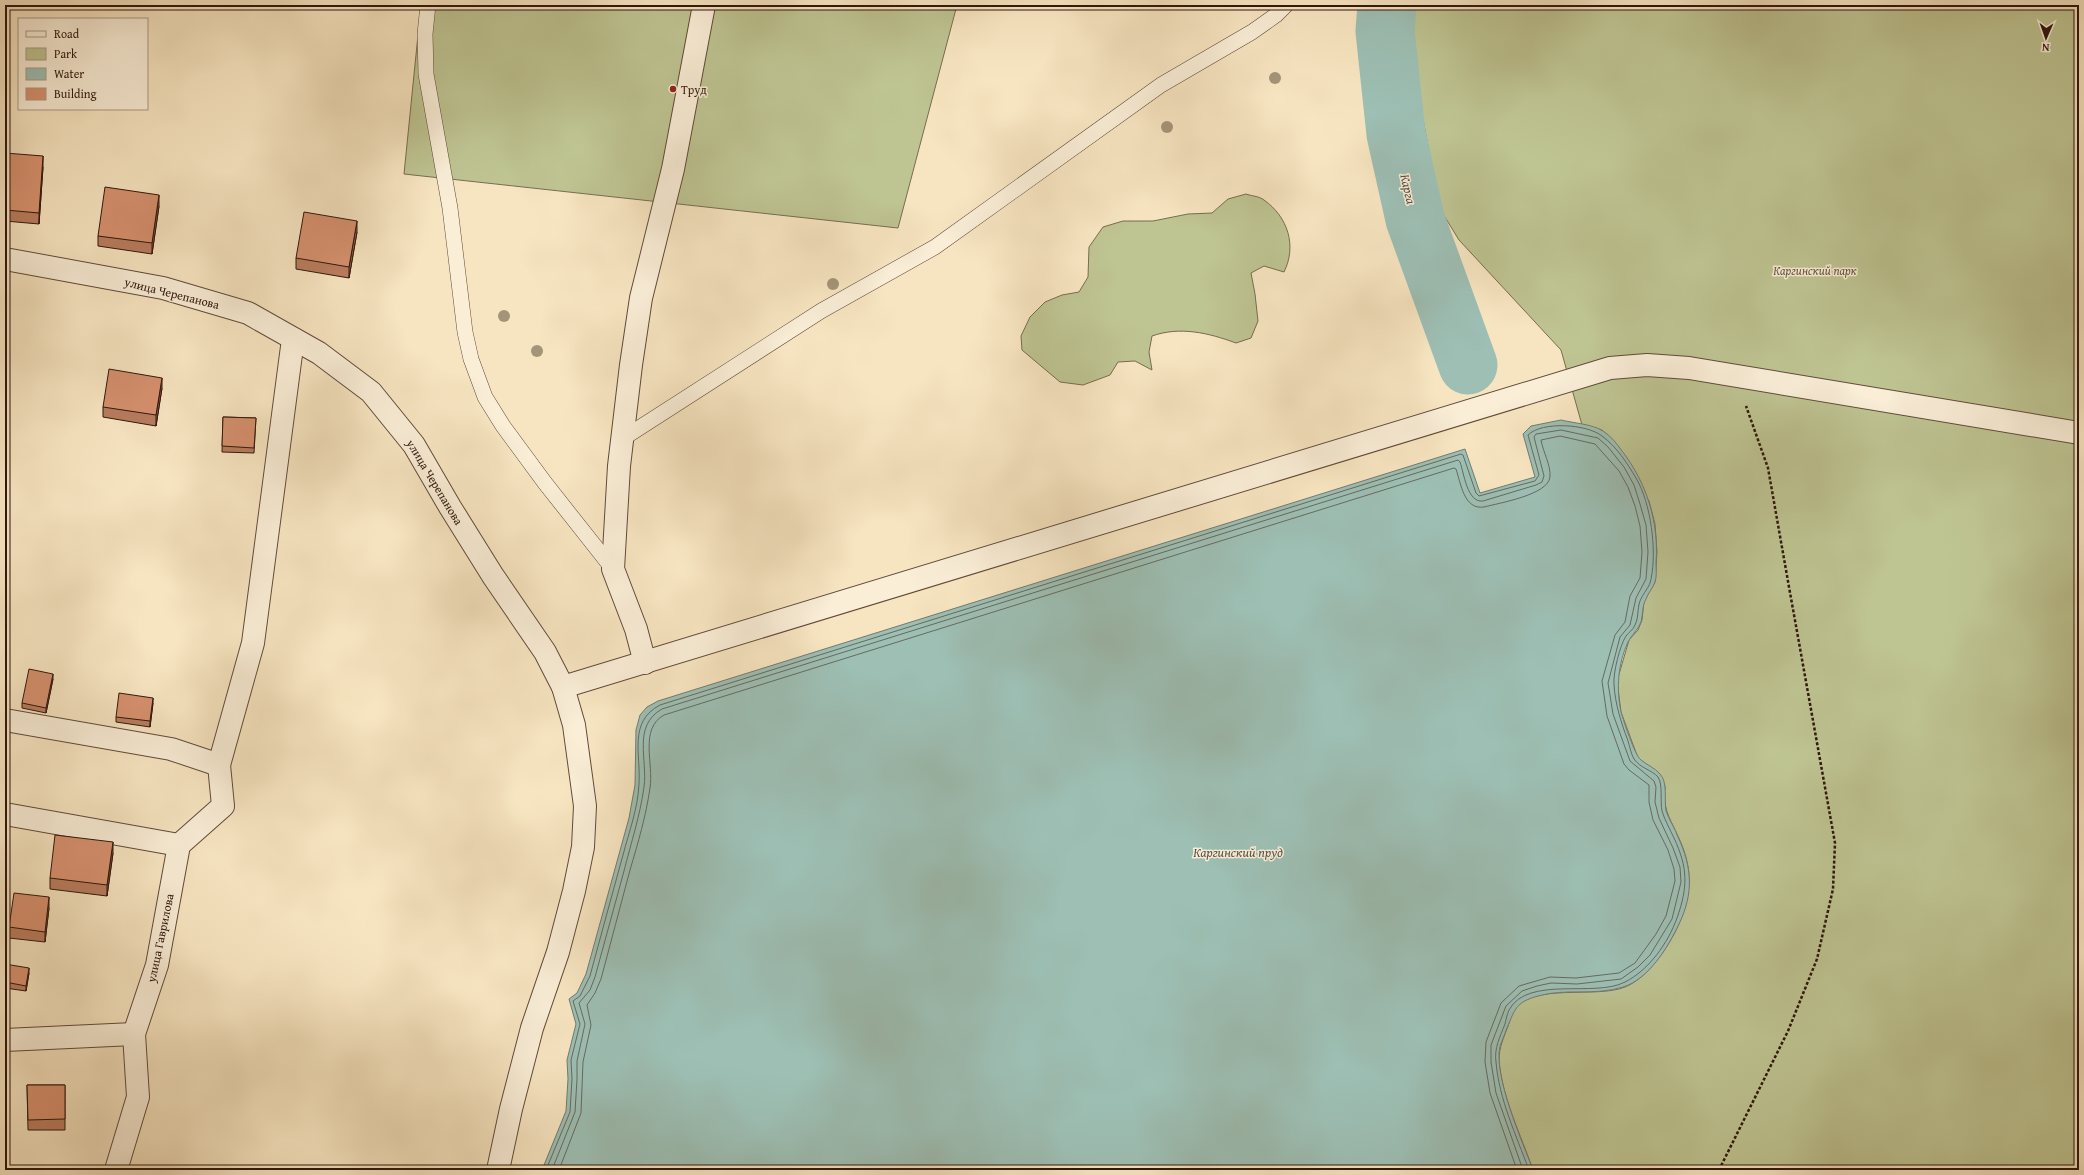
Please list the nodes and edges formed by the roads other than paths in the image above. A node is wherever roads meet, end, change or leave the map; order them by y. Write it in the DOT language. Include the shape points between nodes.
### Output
graph roads {
  1 [pos="428,5"];
  2 [pos="704,5"];
  3 [pos="1286,5"];
  4 [pos="5,259"];
  5 [pos="293,339"];
  6 [pos="2079,433"];
  7 [pos="622,439"];
  8 [pos="613,570"];
  9 [pos="645,662"];
  10 [pos="563,687"];
  11 [pos="5,720"];
  12 [pos="219,765"];
  13 [pos="5,814"];
  14 [pos="179,845"];
  15 [pos="134,1034"];
  16 [pos="5,1040"];
  17 [pos="116,1170"];
  18 [pos="498,1170"];
  1 -- 8 [label="lane" via="425,34 426,74 450,208 464,332 471,360 485,397 503,426"];
  2 -- 7 [label="street" via="673,169 642,298"];
  3 -- 7 [label="lane" via="1252,32 1161,85 935,247 821,311"];
  4 -- 5 [label="street, улица Черепанова" via="163,288 248,312"];
  5 -- 10 [label="street, улица Черепанова" via="319,352 371,392 414,444 462,526 545,652"];
  5 -- 12 [label="street" via="253,643"];
  6 -- 9 [label="street" via="1689,368 1647,365 1610,368"];
  7 -- 8 [label="street"];
  8 -- 9 [label="street" via="636,629"];
  9 -- 10 [label="street"];
  10 -- 18 [label="street, улица Черепанова" via="574,725 580,766 585,806 583,847 558,952 532,1028"];
  11 -- 12 [label="street" via="171,749"];
  12 -- 14 [label="street" via="224,806"];
  13 -- 14 [label="street"];
  14 -- 15 [label="street, улица Гаврилова" via="157,965"];
  15 -- 16 [label="street"];
  15 -- 17 [label="street, улица Гаврилова" via="138,1097"];
}
